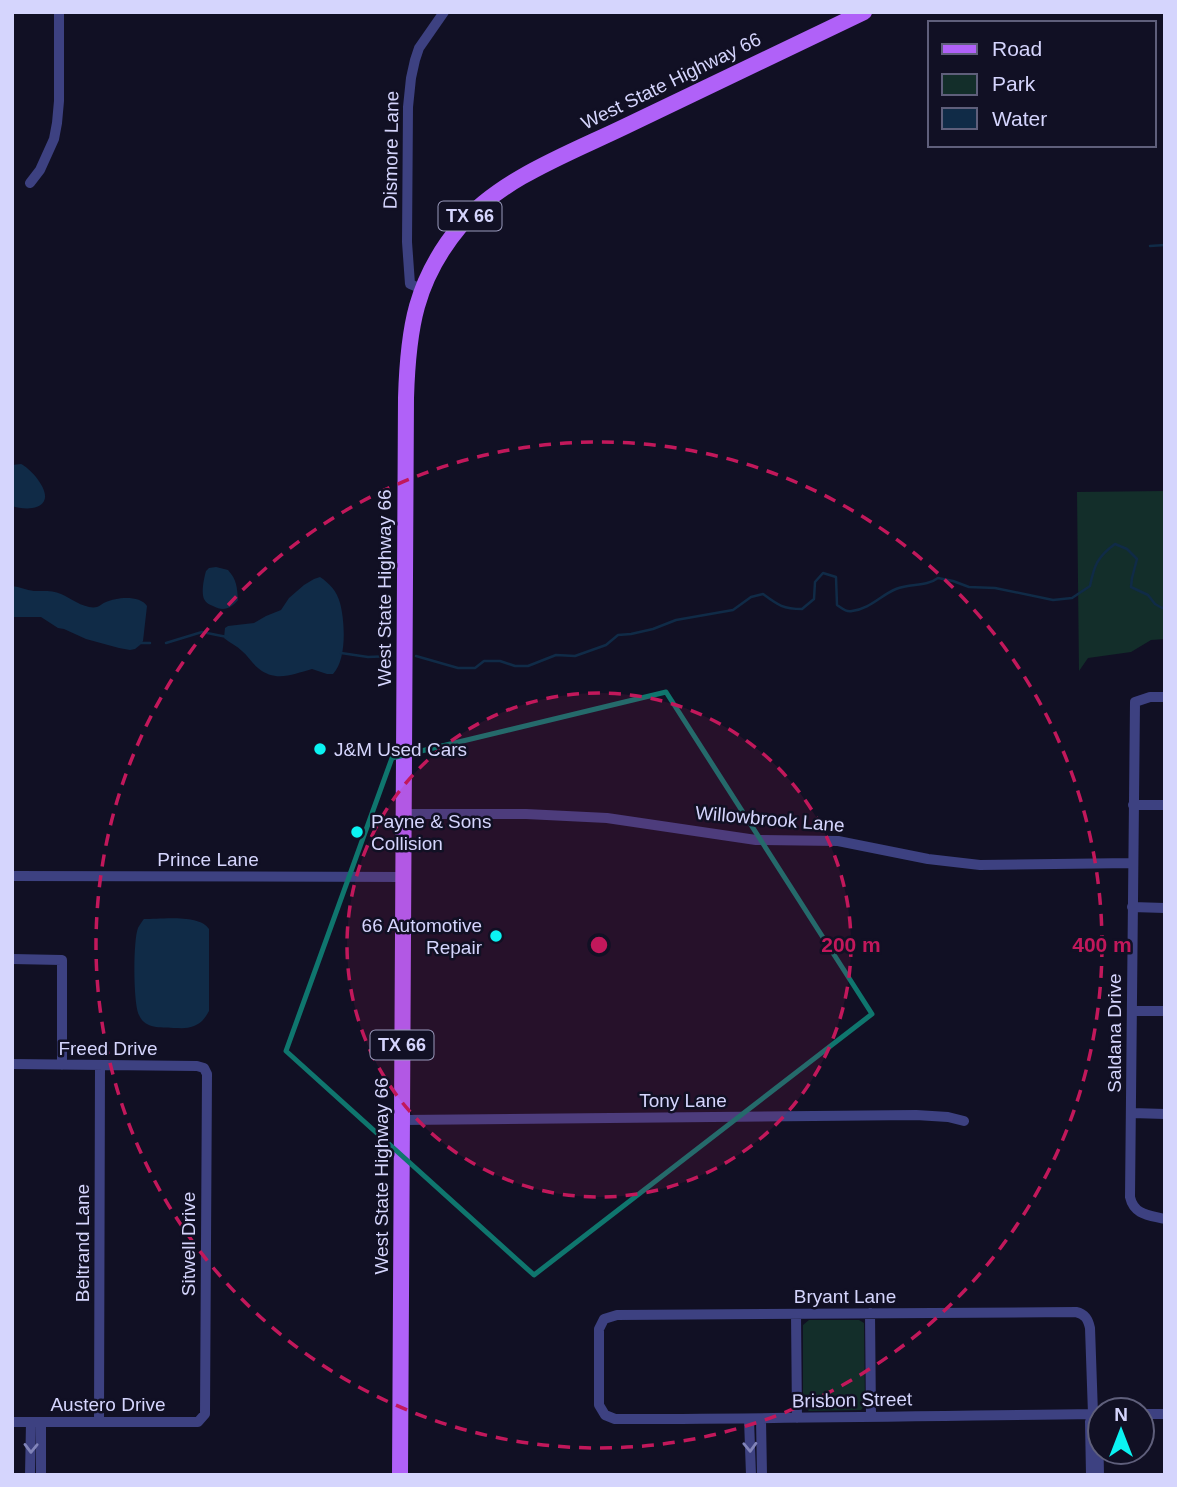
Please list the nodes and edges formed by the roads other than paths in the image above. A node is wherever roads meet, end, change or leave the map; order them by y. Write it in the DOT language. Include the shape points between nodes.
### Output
graph roads {
  1 [pos="59,12"];
  2 [pos="444,12"];
  3 [pos="864,12"];
  4 [pos="30,183"];
  5 [pos="422,289"];
  6 [pos="1165,697"];
  7 [pos="1133,805"];
  8 [pos="1165,805"];
  9 [pos="404,814"];
  10 [pos="1132,863"];
  11 [pos="12,876"];
  12 [pos="403,877"];
  13 [pos="1132,907"];
  14 [pos="1165,908"];
  15 [pos="12,959"];
  16 [pos="1132,1011"];
  17 [pos="1165,1011"];
  18 [pos="12,1064"];
  19 [pos="62,1065"];
  20 [pos="100,1065"];
  21 [pos="204,1068"];
  22 [pos="1132,1113"];
  23 [pos="1165,1114"];
  24 [pos="402,1121"];
  25 [pos="964,1121"];
  26 [pos="1165,1219"];
  27 [pos="870,1313"];
  28 [pos="796,1314"];
  29 [pos="1096,1396"];
  30 [pos="1086,1414"];
  31 [pos="605,1415"];
  32 [pos="871,1417"];
  33 [pos="797,1418"];
  34 [pos="202,1419"];
  35 [pos="749,1419"];
  36 [pos="761,1419"];
  37 [pos="12,1422"];
  38 [pos="36,1422"];
  39 [pos="99,1422"];
  40 [pos="30,1475"];
  41 [pos="41,1475"];
  42 [pos="400,1475"];
  43 [pos="751,1475"];
  44 [pos="762,1475"];
  1 -- 4 [label="street" via="57,123 54,139"];
  2 -- 5 [label="street, Dismore Lane" via="419,48 409,91 407,242 410,284"];
  3 -- 5 [label="main road, West State Highway 66 / TX 66" via="501,190 461,225"];
  5 -- 9 [label="main road, West State Highway 66 / TX 66" via="412,318 407,360"];
  6 -- 7 [label="street, Saldana Drive" via="1135,702"];
  7 -- 8 [label="street"];
  7 -- 10 [label="street, Saldana Drive"];
  9 -- 10 [label="street, Willowbrook Lane" via="607,818 756,840 838,841 980,865"];
  9 -- 12 [label="main road, West State Highway 66 / TX 66"];
  10 -- 13 [label="street, Saldana Drive"];
  11 -- 12 [label="street, Prince Lane"];
  12 -- 24 [label="main road, West State Highway 66 / TX 66"];
  13 -- 14 [label="street"];
  13 -- 16 [label="street, Saldana Drive"];
  15 -- 19 [label="street" via="62,960"];
  16 -- 17 [label="street"];
  16 -- 22 [label="street, Saldana Drive"];
  18 -- 19 [label="street, Freed Drive"];
  19 -- 20 [label="street, Freed Drive"];
  20 -- 21 [label="street, Freed Drive"];
  20 -- 39 [label="street, Beltrand Lane"];
  21 -- 34 [label="street, Sitwell Drive"];
  22 -- 23 [label="street"];
  22 -- 26 [label="street, Saldana Drive" via="1133,1207"];
  24 -- 25 [label="street, Tony Lane" via="916,1115"];
  24 -- 42 [label="main road, West State Highway 66 / TX 66"];
  27 -- 28 [label="street, Bryant Lane"];
  27 -- 29 [label="street, Bryant Lane" via="1076,1312 1085,1316 1090,1328"];
  27 -- 32 [label="street"];
  28 -- 31 [label="street, Bryant Lane" via="617,1315 604,1319 599,1329 599,1405"];
  28 -- 33 [label="street"];
  30 -- 32 [label="street, Brisbon Street"];
  31 -- 35 [label="street, Brisbon Street" via="615,1419"];
  32 -- 33 [label="street, Brisbon Street"];
  33 -- 36 [label="street, Brisbon Street"];
  34 -- 39 [label="street, Austero Drive"];
  35 -- 36 [label="street, Brisbon Street"];
  35 -- 43 [label="street, one-way"];
  36 -- 44 [label="street"];
  37 -- 38 [label="street, Austero Drive"];
  38 -- 39 [label="street, Austero Drive"];
  38 -- 40 [label="street, one-way"];
  38 -- 41 [label="street"];
}
